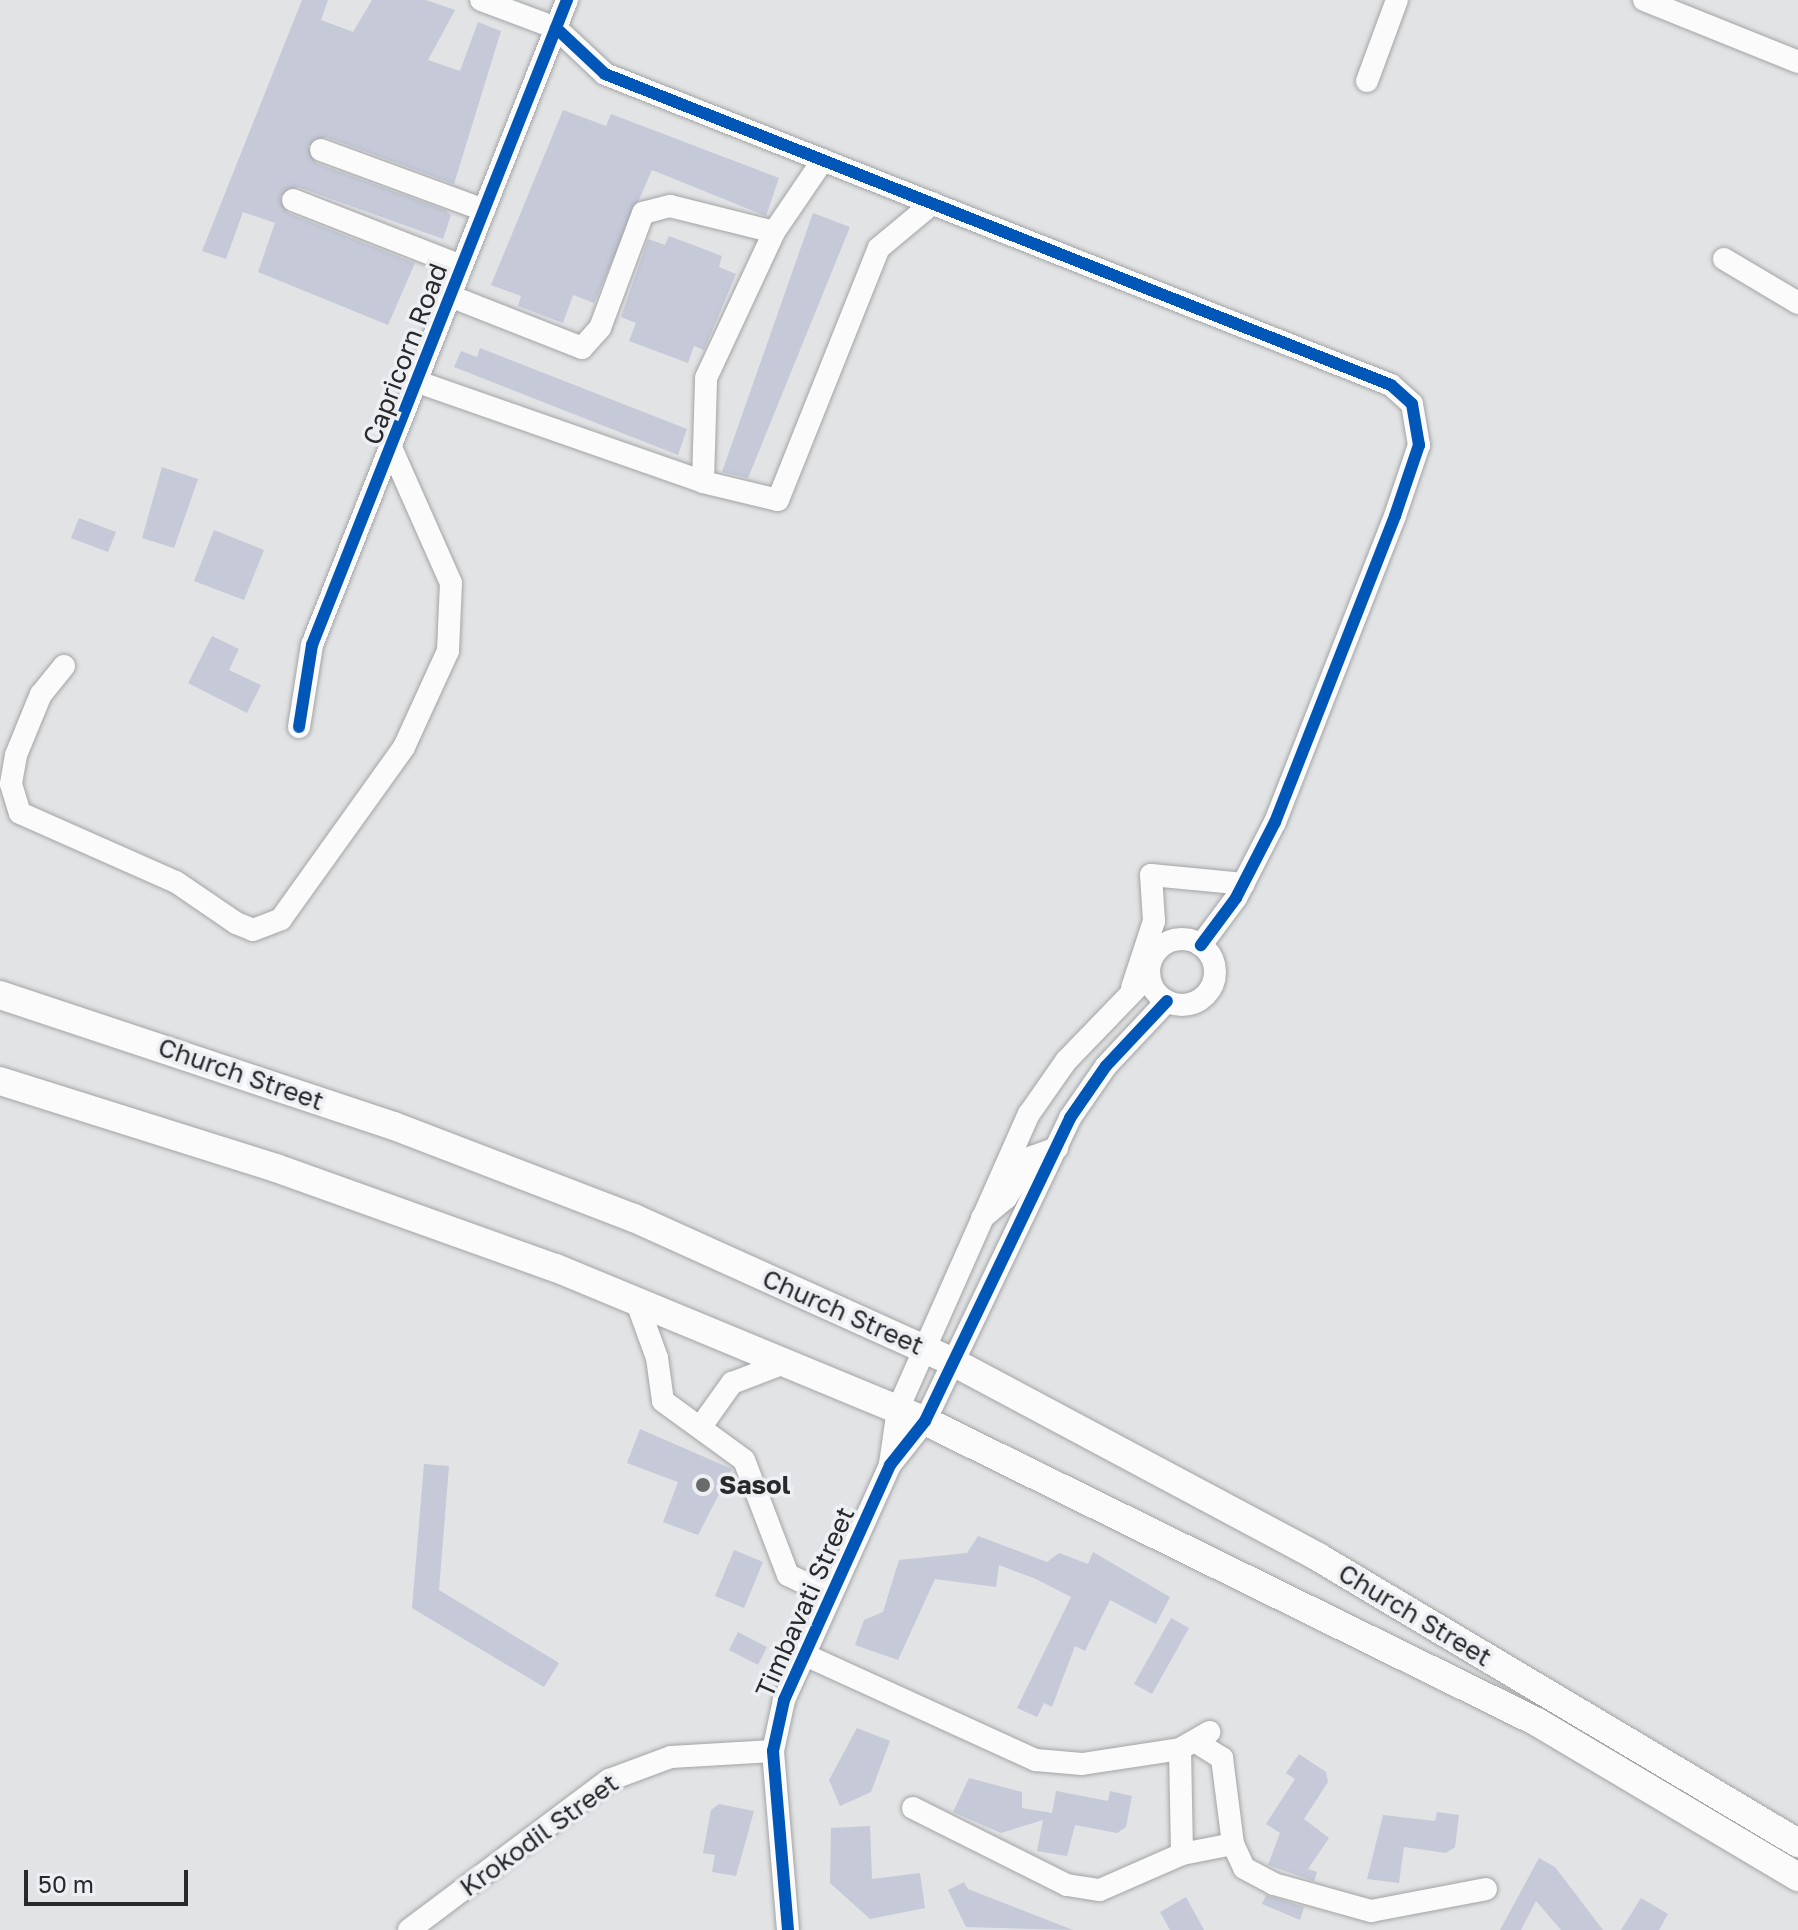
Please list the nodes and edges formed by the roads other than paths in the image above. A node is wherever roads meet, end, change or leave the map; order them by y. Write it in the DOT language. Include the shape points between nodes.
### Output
graph roads {
  1 [pos="481,0"];
  2 [pos="567,0"];
  3 [pos="1397,0"];
  4 [pos="1644,0"];
  5 [pos="556,28"];
  6 [pos="1798,62"];
  7 [pos="1367,81"];
  8 [pos="321,150"];
  9 [pos="823,160"];
  10 [pos="293,200"];
  11 [pos="933,203"];
  12 [pos="484,210"];
  13 [pos="774,232"];
  14 [pos="1724,259"];
  15 [pos="461,266"];
  16 [pos="450,296"];
  17 [pos="1798,303"];
  18 [pos="418,382"];
  19 [pos="392,450"];
  20 [pos="703,482"];
  21 [pos="64,666"];
  22 [pos="299,727"];
  23 [pos="1244,884"];
  24 [pos="1201,945"];
  25 [pos="1140,982"];
  26 [pos="0,995"];
  27 [pos="1167,1001"];
  28 [pos="0,1081"];
  29 [pos="1057,1148"];
  30 [pos="978,1221"];
  31 [pos="636,1300"];
  32 [pos="924,1349"];
  33 [pos="784,1363"];
  34 [pos="955,1363"];
  35 [pos="898,1409"];
  36 [pos="925,1421"];
  37 [pos="702,1425"];
  38 [pos="890,1465"];
  39 [pos="830,1595"];
  40 [pos="803,1654"];
  41 [pos="1195,1741"];
  42 [pos="773,1751"];
  43 [pos="913,1808"];
  44 [pos="1798,1843"];
  45 [pos="1233,1844"];
  46 [pos="1182,1854"];
  47 [pos="1798,1877"];
  48 [pos="1486,1889"];
  49 [pos="409,1930"];
  50 [pos="788,1930"];
  1 -- 5 [label="street"];
  2 -- 5 [label="street, Capricorn Road"];
  3 -- 7 [label="street"];
  4 -- 6 [label="street"];
  5 -- 9 [label="street" via="605,74"];
  5 -- 12 [label="street, Capricorn Road"];
  8 -- 12 [label="street"];
  9 -- 11 [label="street"];
  9 -- 13 [label="street"];
  10 -- 15 [label="street"];
  11 -- 20 [label="street" via="879,248 778,500"];
  11 -- 23 [label="street" via="1391,385 1417,415 1419,445 1395,516"];
  12 -- 15 [label="street, Capricorn Road"];
  13 -- 16 [label="street" via="651,207 634,227 600,328 582,348"];
  13 -- 20 [label="street" via="706,378"];
  14 -- 17 [label="street"];
  15 -- 16 [label="street, Capricorn Road"];
  16 -- 18 [label="street, Capricorn Road"];
  18 -- 19 [label="street, Capricorn Road"];
  18 -- 20 [label="street"];
  19 -- 21 [label="street" via="451,583 448,651 404,747 281,919 253,930 176,882 20,813 11,784 16,755 41,694"];
  19 -- 22 [label="street, Capricorn Road" via="312,645"];
  23 -- 24 [label="street"];
  23 -- 25 [label="street" via="1151,875 1154,921"];
  24 -- 25 [label="street" via="1181,939 1162,946"];
  24 -- 27 [label="street" via="1214,963 1213,984 1199,1001"];
  25 -- 27 [label="street"];
  25 -- 30 [label="street, Timbavati Street" via="1045,1088"];
  26 -- 32 [label="main road, Church Street" via="436,1142 634,1218"];
  27 -- 29 [label="street, Timbavati Street" via="1086,1090"];
  28 -- 31 [label="main road, Church Street" via="276,1168"];
  29 -- 30 [label="street" via="1032,1157 1006,1198"];
  29 -- 34 [label="street, Timbavati Street"];
  30 -- 32 [label="street, Timbavati Street"];
  31 -- 33 [label="main road, Church Street"];
  31 -- 37 [label="street" via="657,1358 663,1401"];
  32 -- 34 [label="main road, Church Street"];
  32 -- 35 [label="street, Timbavati Street"];
  33 -- 35 [label="main road, Church Street"];
  33 -- 37 [label="street" via="732,1383"];
  34 -- 36 [label="street, Timbavati Street"];
  34 -- 44 [label="main road, Church Street" via="1318,1557"];
  35 -- 36 [label="main road, Church Street"];
  35 -- 38 [label="street, Timbavati Street"];
  36 -- 38 [label="street, Timbavati Street"];
  36 -- 47 [label="main road, Church Street" via="1537,1722"];
  37 -- 39 [label="street" via="744,1460 788,1575"];
  38 -- 39 [label="street, Timbavati Street"];
  39 -- 40 [label="street, Timbavati Street"];
  40 -- 41 [label="street" via="1036,1760 1082,1764"];
  40 -- 42 [label="street, Timbavati Street"];
  41 -- 45 [label="street" via="1222,1758"];
  41 -- 46 [label="street"];
  42 -- 49 [label="street, Krokodil Street" via="671,1757 609,1780"];
  42 -- 50 [label="street, Timbavati Street"];
  43 -- 46 [label="street" via="1067,1885 1100,1890"];
  45 -- 46 [label="street"];
  45 -- 48 [label="street" via="1244,1868 1274,1884 1360,1910"];
}
